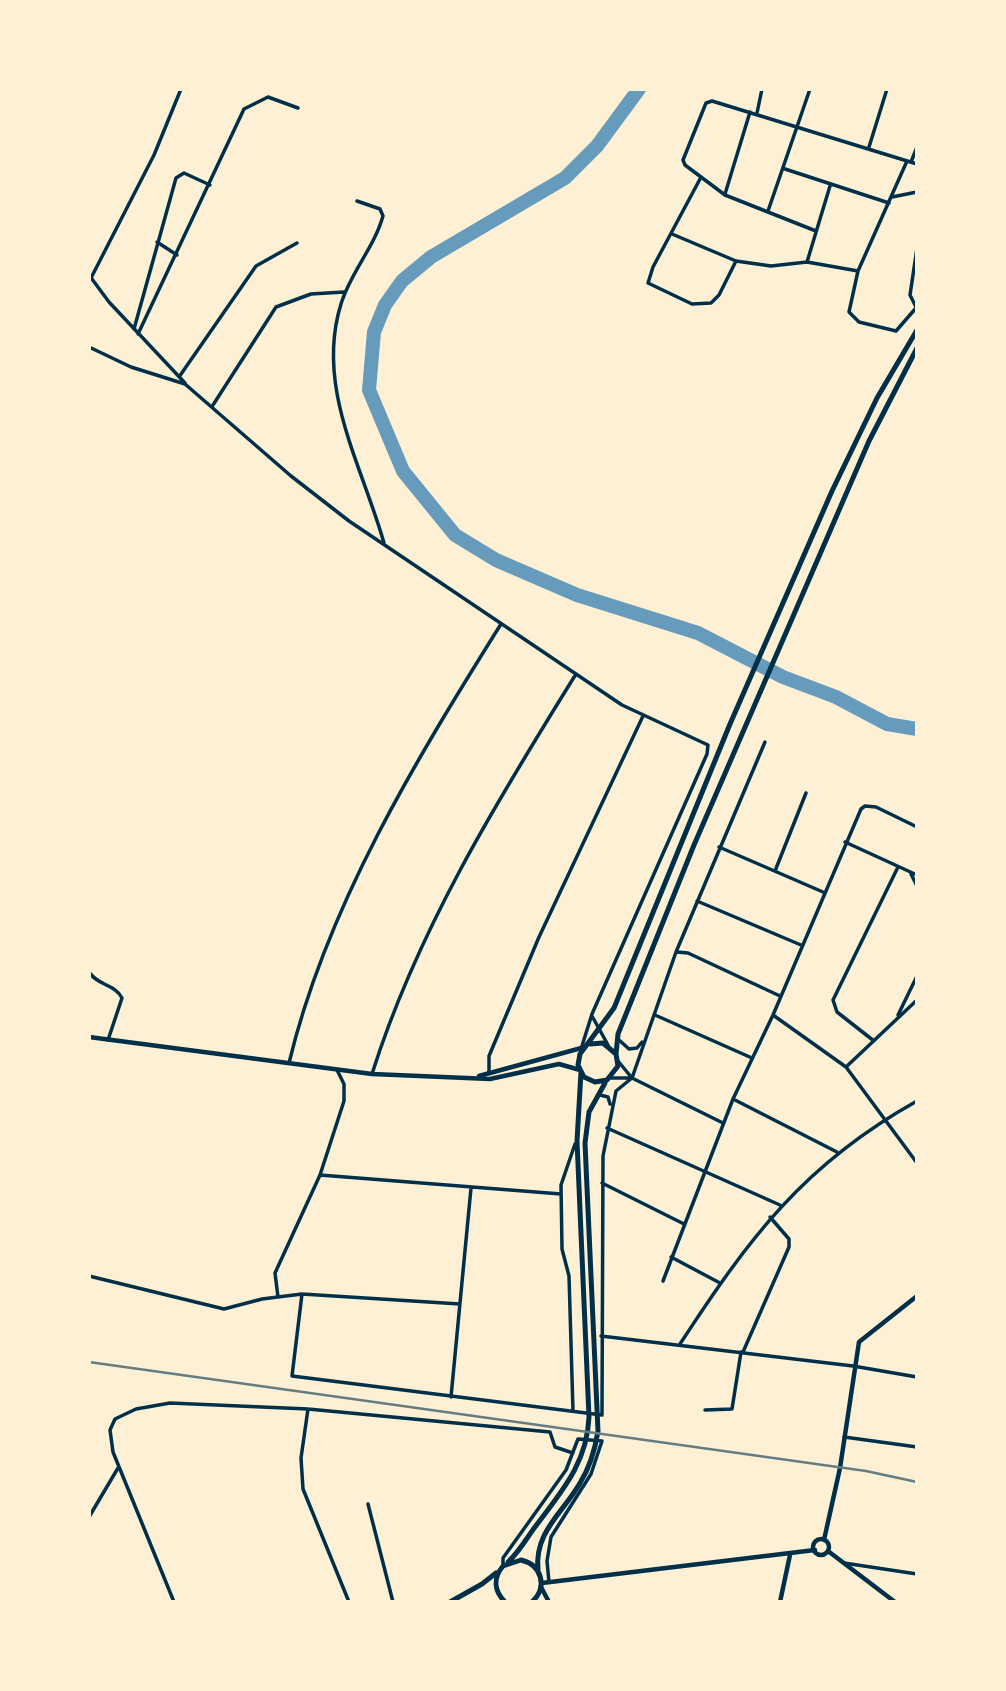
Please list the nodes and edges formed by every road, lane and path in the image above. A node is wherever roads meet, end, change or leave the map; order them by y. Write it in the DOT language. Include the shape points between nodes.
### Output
graph roads {
  1 [pos="181,89"];
  2 [pos="762,89"];
  3 [pos="810,89"];
  4 [pos="887,89"];
  5 [pos="298,108"];
  6 [pos="750,112"];
  7 [pos="757,113"];
  8 [pos="797,125"];
  9 [pos="917,146"];
  10 [pos="869,148"];
  11 [pos="909,162"];
  12 [pos="917,164"];
  13 [pos="785,169"];
  14 [pos="700,179"];
  15 [pos="210,186"];
  16 [pos="830,186"];
  17 [pos="917,192"];
  18 [pos="725,195"];
  19 [pos="892,197"];
  20 [pos="357,201"];
  21 [pos="888,203"];
  22 [pos="768,211"];
  23 [pos="816,231"];
  24 [pos="672,234"];
  25 [pos="157,242"];
  26 [pos="297,243"];
  27 [pos="917,248"];
  28 [pos="177,255"];
  29 [pos="736,261"];
  30 [pos="807,262"];
  31 [pos="858,271"];
  32 [pos="90,276"];
  33 [pos="344,292"];
  34 [pos="916,308"];
  35 [pos="134,330"];
  36 [pos="917,330"];
  37 [pos="138,334"];
  38 [pos="89,347"];
  39 [pos="917,348"];
  40 [pos="180,377"];
  41 [pos="185,384"];
  42 [pos="213,405"];
  43 [pos="384,543"];
  44 [pos="501,624"];
  45 [pos="576,674"];
  46 [pos="643,716"];
  47 [pos="765,742"];
  48 [pos="806,793"];
  49 [pos="917,827"];
  50 [pos="845,842"];
  51 [pos="719,847"];
  52 [pos="898,867"];
  53 [pos="775,871"];
  54 [pos="910,873"];
  55 [pos="917,875"];
  56 [pos="917,886"];
  57 [pos="823,892"];
  58 [pos="696,901"];
  59 [pos="801,945"];
  60 [pos="676,952"];
  61 [pos="89,972"];
  62 [pos="917,976"];
  63 [pos="780,996"];
  64 [pos="917,1000"];
  65 [pos="592,1014"];
  66 [pos="655,1015"];
  67 [pos="773,1015"];
  68 [pos="895,1020"];
  69 [pos="598,1032"];
  70 [pos="618,1034"];
  71 [pos="89,1037"];
  72 [pos="646,1037"];
  73 [pos="108,1040"];
  74 [pos="874,1041"];
  75 [pos="609,1046"];
  76 [pos="584,1048"];
  77 [pos="617,1057"];
  78 [pos="751,1058"];
  79 [pos="289,1063"];
  80 [pos="846,1066"];
  81 [pos="337,1070"];
  82 [pos="580,1071"];
  83 [pos="372,1074"];
  84 [pos="490,1076"];
  85 [pos="632,1078"];
  86 [pos="609,1079"];
  87 [pos="595,1097"];
  88 [pos="733,1099"];
  89 [pos="917,1101"];
  90 [pos="610,1110"];
  91 [pos="884,1119"];
  92 [pos="723,1124"];
  93 [pos="607,1128"];
  94 [pos="576,1140"];
  95 [pos="838,1152"];
  96 [pos="917,1163"];
  97 [pos="707,1171"];
  98 [pos="320,1175"];
  99 [pos="602,1183"];
  100 [pos="471,1188"];
  101 [pos="561,1194"];
  102 [pos="780,1205"];
  103 [pos="770,1217"];
  104 [pos="684,1224"];
  105 [pos="671,1257"];
  106 [pos="89,1276"];
  107 [pos="663,1281"];
  108 [pos="720,1283"];
  109 [pos="302,1294"];
  110 [pos="917,1296"];
  111 [pos="278,1297"];
  112 [pos="460,1304"];
  113 [pos="601,1336"];
  114 [pos="680,1344"];
  115 [pos="742,1352"];
  116 [pos="853,1366"];
  117 [pos="917,1377"];
  118 [pos="451,1397"];
  119 [pos="307,1409"];
  120 [pos="705,1410"];
  121 [pos="573,1411"];
  122 [pos="844,1437"];
  123 [pos="917,1447"];
  124 [pos="573,1453"];
  125 [pos="118,1468"];
  126 [pos="368,1504"];
  127 [pos="89,1517"];
  128 [pos="824,1540"];
  129 [pos="815,1550"];
  130 [pos="828,1551"];
  131 [pos="790,1555"];
  132 [pos="842,1562"];
  133 [pos="503,1566"];
  134 [pos="538,1570"];
  135 [pos="917,1574"];
  136 [pos="549,1582"];
  137 [pos="542,1585"];
  138 [pos="464,1599"];
  139 [pos="174,1602"];
  140 [pos="349,1602"];
  141 [pos="393,1602"];
  142 [pos="450,1602"];
  143 [pos="505,1602"];
  144 [pos="532,1602"];
  145 [pos="549,1602"];
  146 [pos="780,1602"];
  147 [pos="895,1602"];
  1 -- 32 [label="street" via="154,155"];
  2 -- 7 [label="street"];
  3 -- 8 [label="street"];
  4 -- 10 [label="street"];
  5 -- 15 [label="street" via="274,97 248,106"];
  6 -- 7 [label="street"];
  6 -- 14 [label="street" via="706,103 683,160"];
  6 -- 18 [label="street"];
  7 -- 8 [label="street"];
  8 -- 10 [label="street"];
  8 -- 13 [label="street"];
  9 -- 11 [label="street"];
  10 -- 11 [label="street"];
  11 -- 12 [label="street"];
  11 -- 19 [label="street"];
  13 -- 16 [label="street"];
  13 -- 22 [label="street"];
  14 -- 18 [label="street"];
  14 -- 24 [label="street"];
  15 -- 25 [label="street" via="184,173 178,175"];
  15 -- 28 [label="street"];
  16 -- 21 [label="street"];
  16 -- 23 [label="street"];
  17 -- 19 [label="street"];
  18 -- 22 [label="street"];
  19 -- 21 [label="street"];
  20 -- 33 [label="street" via="380,209 383,216"];
  21 -- 31 [label="street"];
  22 -- 23 [label="street"];
  23 -- 30 [label="street"];
  24 -- 29 [label="street"];
  24 -- 29 [label="street" via="648,283 673,296 692,304 715,301"];
  25 -- 28 [label="street"];
  25 -- 35 [label="street"];
  26 -- 40 [label="street" via="256,266"];
  27 -- 34 [label="street" via="910,295"];
  28 -- 37 [label="street"];
  29 -- 30 [label="street" via="771,265"];
  30 -- 31 [label="street"];
  31 -- 34 [label="street" via="849,312 859,322 896,331"];
  32 -- 35 [label="street"];
  33 -- 42 [label="street" via="320,292 276,307"];
  33 -- 43 [label="street" via="332,350 335,388"];
  35 -- 37 [label="street"];
  36 -- 69 [label="main road" via="847,457 730,724 614,1008"];
  37 -- 40 [label="street"];
  38 -- 41 [label="street" via="141,371"];
  39 -- 70 [label="main road" via="869,441 694,845"];
  40 -- 41 [label="street"];
  41 -- 42 [label="street"];
  42 -- 43 [label="street" via="291,476"];
  43 -- 44 [label="street"];
  44 -- 45 [label="street"];
  44 -- 79 [label="street" via="414,766 379,836 309,989"];
  45 -- 46 [label="street"];
  45 -- 83 [label="street" via="478,836 435,920 389,1021"];
  46 -- 65 [label="street" via="709,747"];
  46 -- 84 [label="street" via="539,937 489,1056"];
  47 -- 51 [label="street"];
  48 -- 53 [label="street"];
  49 -- 50 [label="street" via="865,806"];
  50 -- 52 [label="street"];
  50 -- 57 [label="street"];
  51 -- 53 [label="street"];
  51 -- 58 [label="street"];
  52 -- 54 [label="street"];
  52 -- 74 [label="street" via="833,1000 837,1012"];
  53 -- 57 [label="street"];
  54 -- 55 [label="street"];
  54 -- 56 [label="street"];
  57 -- 59 [label="street"];
  58 -- 59 [label="street"];
  58 -- 60 [label="street"];
  59 -- 63 [label="street"];
  60 -- 63 [label="street" via="688,953"];
  60 -- 66 [label="street"];
  61 -- 73 [label="street" via="122,998"];
  62 -- 68 [label="street"];
  63 -- 67 [label="street"];
  64 -- 68 [label="street"];
  65 -- 69 [label="street"];
  65 -- 76 [label="street"];
  66 -- 72 [label="street"];
  66 -- 78 [label="street"];
  67 -- 78 [label="street"];
  67 -- 80 [label="street"];
  68 -- 74 [label="street"];
  69 -- 75 [label="street"];
  69 -- 76 [label="main road"];
  70 -- 72 [label="street" via="620,1044 629,1049 637,1048"];
  70 -- 77 [label="main road"];
  71 -- 73 [label="street"];
  72 -- 85 [label="street"];
  73 -- 79 [label="street"];
  74 -- 80 [label="street"];
  75 -- 76 [label="main road"];
  75 -- 77 [label="main road"];
  76 -- 82 [label="main road"];
  76 -- 84 [label="street"];
  77 -- 85 [label="street"];
  77 -- 86 [label="main road"];
  78 -- 88 [label="street"];
  79 -- 81 [label="street"];
  80 -- 91 [label="street"];
  81 -- 83 [label="street"];
  81 -- 98 [label="street" via="344,1084 344,1101"];
  82 -- 84 [label="street" via="559,1064"];
  82 -- 86 [label="main road" via="589,1080"];
  82 -- 94 [label="main road"];
  83 -- 84 [label="street"];
  85 -- 86 [label="street"];
  85 -- 90 [label="street" via="618,1088"];
  85 -- 92 [label="street"];
  86 -- 87 [label="main road"];
  87 -- 90 [label="street" via="608,1097"];
  87 -- 134 [label="main road" via="585,1143 598,1431 586,1474 544,1533 537,1553"];
  88 -- 92 [label="street"];
  88 -- 95 [label="street"];
  89 -- 91 [label="street"];
  90 -- 93 [label="street"];
  91 -- 95 [label="street"];
  91 -- 96 [label="street"];
  92 -- 97 [label="street"];
  93 -- 97 [label="street"];
  93 -- 99 [label="street"];
  94 -- 101 [label="street"];
  94 -- 133 [label="main road" via="588,1427 579,1464 565,1489"];
  95 -- 102 [label="street"];
  97 -- 102 [label="street"];
  97 -- 104 [label="street"];
  98 -- 100 [label="street"];
  98 -- 111 [label="street" via="275,1273"];
  99 -- 104 [label="street"];
  99 -- 113 [label="street"];
  100 -- 101 [label="street"];
  100 -- 112 [label="street"];
  101 -- 121 [label="street"];
  102 -- 103 [label="street"];
  103 -- 108 [label="street"];
  103 -- 115 [label="street" via="789,1239 789,1247"];
  104 -- 105 [label="street"];
  105 -- 107 [label="street"];
  105 -- 108 [label="street"];
  106 -- 111 [label="street" via="224,1309"];
  108 -- 114 [label="street"];
  109 -- 111 [label="street"];
  109 -- 112 [label="street"];
  109 -- 118 [label="street" via="292,1376"];
  110 -- 116 [label="street" via="863,1336"];
  112 -- 118 [label="street"];
  113 -- 114 [label="street"];
  113 -- 121 [label="street" via="602,1415"];
  114 -- 115 [label="street"];
  115 -- 116 [label="street"];
  115 -- 120 [label="street" via="732,1409"];
  116 -- 117 [label="street"];
  116 -- 122 [label="street"];
  118 -- 121 [label="street"];
  119 -- 124 [label="street" via="550,1432 555,1447"];
  119 -- 125 [label="street" via="170,1403 136,1409 115,1419 110,1430"];
  119 -- 140 [label="street" via="303,1489"];
  122 -- 123 [label="street"];
  122 -- 128 [label="street"];
  124 -- 133 [label="street" via="566,1470 503,1558"];
  124 -- 136 [label="street" via="578,1439 602,1441 591,1474 551,1537"];
  125 -- 127 [label="street"];
  125 -- 139 [label="street"];
  126 -- 141 [label="street"];
  128 -- 129 [label="street" via="816,1542"];
  128 -- 130 [label="street"];
  129 -- 130 [label="street" via="820,1554"];
  129 -- 131 [label="street"];
  130 -- 132 [label="street"];
  131 -- 136 [label="street"];
  131 -- 146 [label="street"];
  132 -- 135 [label="street"];
  132 -- 147 [label="street"];
  133 -- 134 [label="main road" via="528,1562"];
  133 -- 138 [label="main road"];
  133 -- 143 [label="main road" via="495,1584"];
  134 -- 137 [label="main road"];
  136 -- 137 [label="street"];
  137 -- 144 [label="main road"];
  137 -- 145 [label="street"];
  138 -- 142 [label="main road"];
}
